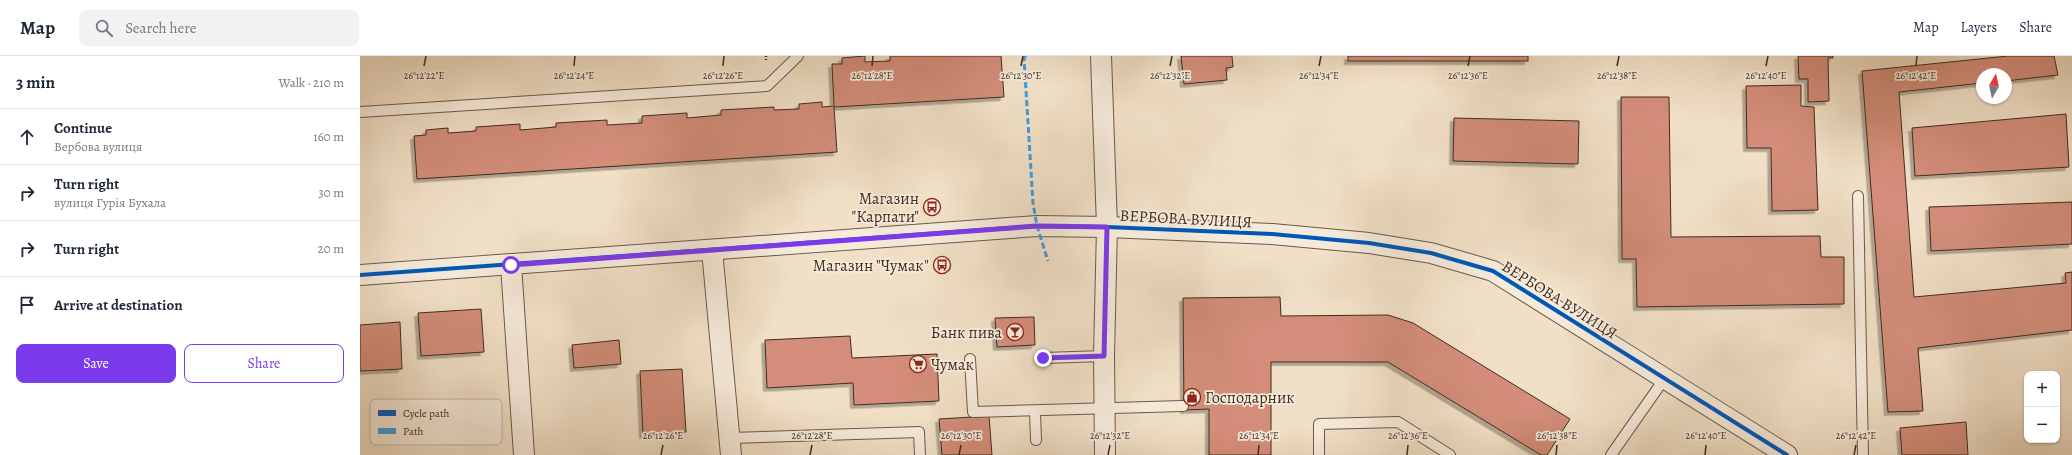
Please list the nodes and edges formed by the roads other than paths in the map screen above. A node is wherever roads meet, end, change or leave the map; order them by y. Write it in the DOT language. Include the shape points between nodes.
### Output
graph roads {
  1 [pos="798,56"];
  2 [pos="1101,56"];
  3 [pos="360,112"];
  4 [pos="1858,196"];
  5 [pos="1107,227"];
  6 [pos="712,250"];
  7 [pos="511,265"];
  8 [pos="360,275"];
  9 [pos="1104,356"];
  10 [pos="1043,358"];
  11 [pos="970,359"];
  12 [pos="1665,378"];
  13 [pos="1184,406"];
  14 [pos="1105,409"];
  15 [pos="1035,412"];
  16 [pos="1036,440"];
  17 [pos="730,447"];
  18 [pos="524,455"];
  19 [pos="920,455"];
  20 [pos="1104,455"];
  21 [pos="1319,455"];
  22 [pos="1450,455"];
  23 [pos="1611,455"];
  24 [pos="1787,455"];
  25 [pos="1862,455"];
  1 -- 3 [label="lane" via="767,86"];
  2 -- 5 [label="street"];
  4 -- 25 [label="lane"];
  5 -- 6 [label="street, ВЕРБОВА ВУЛИЦЯ" via="1037,226"];
  5 -- 9 [label="street"];
  5 -- 12 [label="street, ВЕРБОВА ВУЛИЦЯ" via="1272,234 1369,243 1431,253 1494,271"];
  6 -- 7 [label="street, ВЕРБОВА ВУЛИЦЯ"];
  6 -- 17 [label="street"];
  7 -- 8 [label="street, ВЕРБОВА ВУЛИЦЯ"];
  7 -- 18 [label="street"];
  9 -- 10 [label="lane"];
  9 -- 14 [label="street"];
  11 -- 15 [label="lane" via="973,412"];
  12 -- 23 [label="lane"];
  12 -- 24 [label="street, ВЕРБОВА ВУЛИЦЯ"];
  13 -- 14 [label="lane"];
  14 -- 15 [label="lane"];
  14 -- 20 [label="street"];
  15 -- 16 [label="lane"];
  17 -- 19 [label="lane" via="919,432"];
  21 -- 22 [label="lane" via="1319,424 1398,422"];
}
